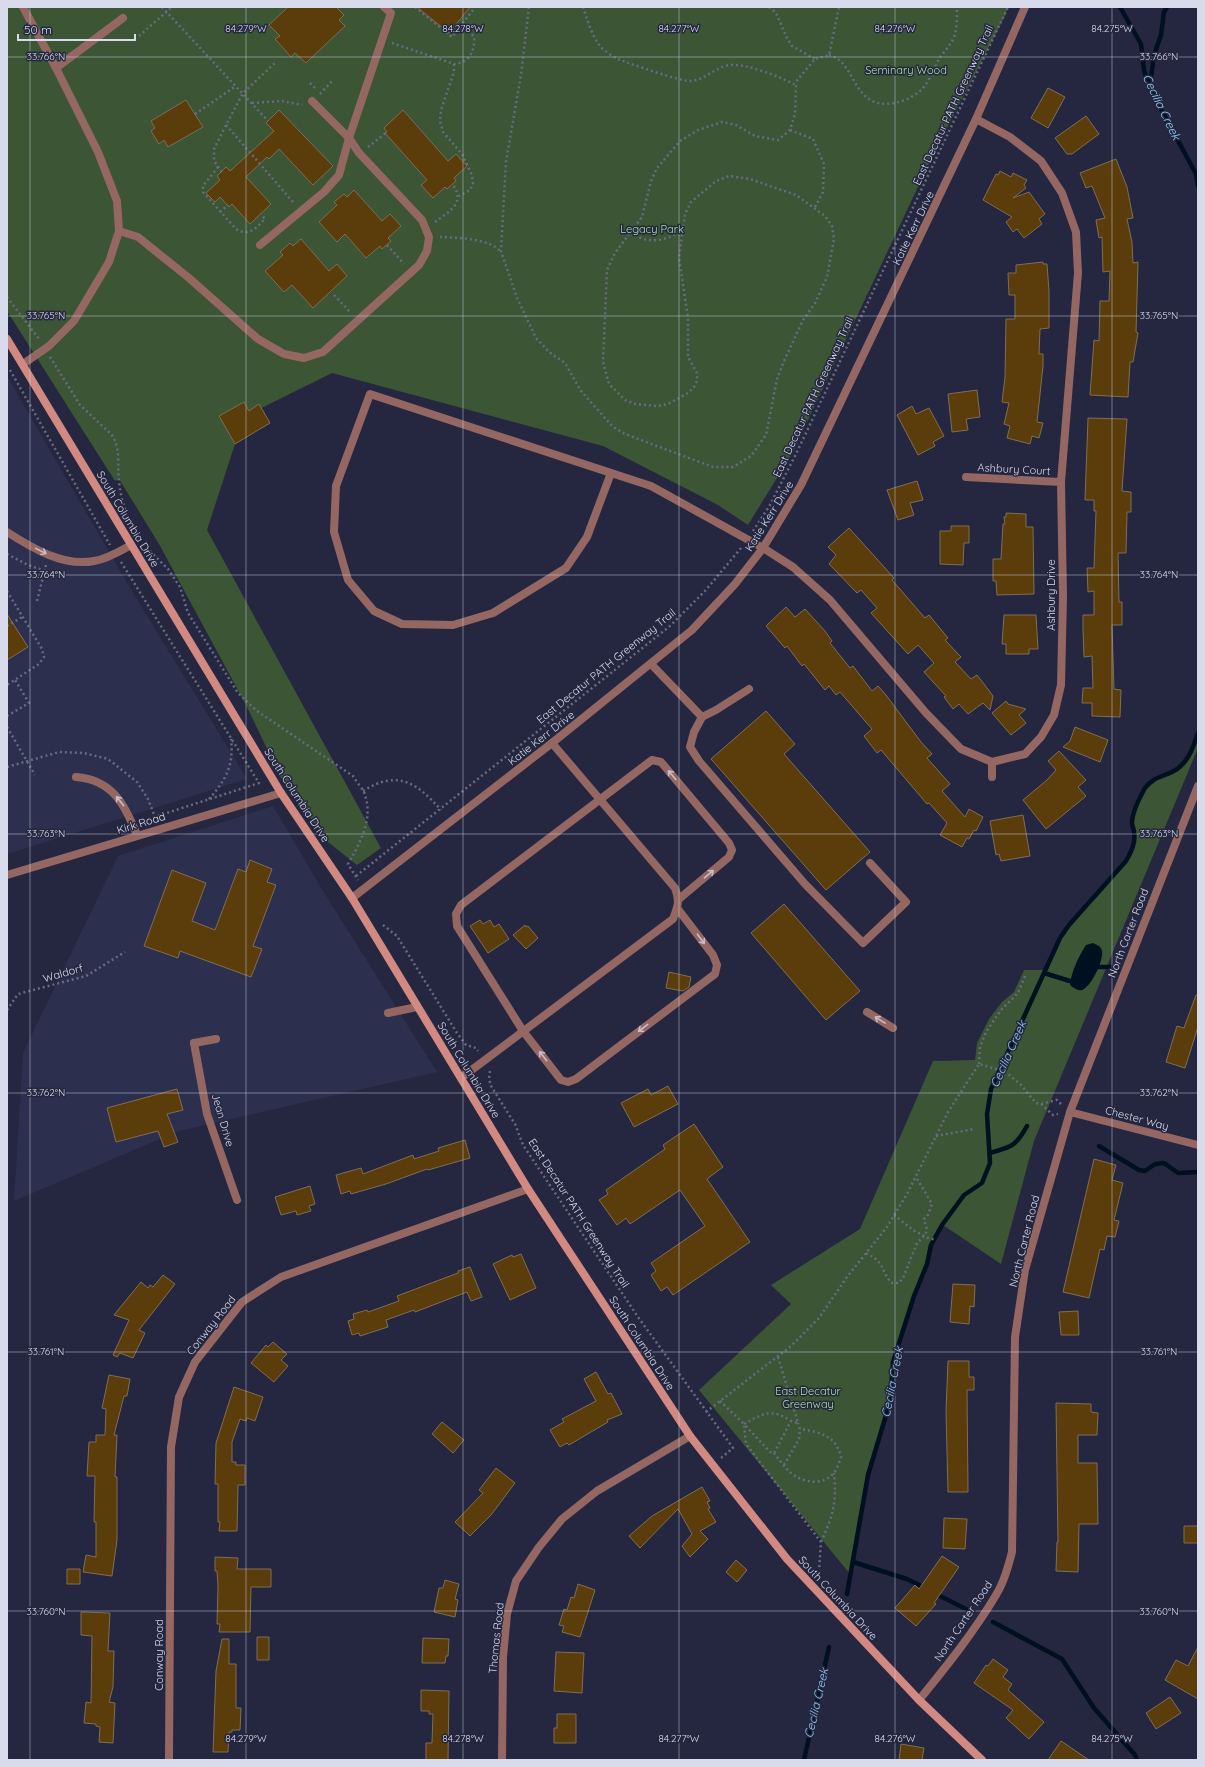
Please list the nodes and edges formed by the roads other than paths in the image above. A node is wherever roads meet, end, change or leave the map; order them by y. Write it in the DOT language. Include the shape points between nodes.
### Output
graph roads {
  1 [pos="23,7"];
  2 [pos="384,7"];
  3 [pos="1025,7"];
  4 [pos="123,18"];
  5 [pos="56,68"];
  6 [pos="312,101"];
  7 [pos="976,119"];
  8 [pos="349,138"];
  9 [pos="119,231"];
  10 [pos="260,245"];
  11 [pos="7,339"];
  12 [pos="23,364"];
  13 [pos="611,473"];
  14 [pos="966,477"];
  15 [pos="1060,482"];
  16 [pos="7,532"];
  17 [pos="131,545"];
  18 [pos="763,548"];
  19 [pos="651,664"];
  20 [pos="748,689"];
  21 [pos="702,717"];
  22 [pos="552,744"];
  23 [pos="992,762"];
  24 [pos="76,777"];
  25 [pos="992,777"];
  26 [pos="1198,786"];
  27 [pos="281,793"];
  28 [pos="600,799"];
  29 [pos="137,836"];
  30 [pos="870,863"];
  31 [pos="7,875"];
  32 [pos="352,898"];
  33 [pos="679,899"];
  34 [pos="677,908"];
  35 [pos="418,1007"];
  36 [pos="867,1012"];
  37 [pos="388,1013"];
  38 [pos="893,1028"];
  39 [pos="523,1031"];
  40 [pos="216,1039"];
  41 [pos="461,1078"];
  42 [pos="1070,1112"];
  43 [pos="1198,1145"];
  44 [pos="528,1189"];
  45 [pos="238,1200"];
  46 [pos="690,1436"];
  47 [pos="919,1700"];
  48 [pos="979,1759"];
  49 [pos="169,1760"];
  50 [pos="502,1760"];
  1 -- 5 [label="street"];
  2 -- 8 [label="street" via="391,13"];
  3 -- 7 [label="street, Katie Kerr Drive"];
  4 -- 5 [label="street"];
  5 -- 9 [label="street" via="104,166 117,201"];
  6 -- 8 [label="street"];
  7 -- 15 [label="street, Ashbury Drive" via="1010,137 1041,161 1062,193 1076,232 1078,273"];
  7 -- 18 [label="street, Katie Kerr Drive" via="801,485"];
  8 -- 9 [label="street" via="359,153 422,220 429,237 427,251 419,265 323,352 304,358 284,354 258,339 138,237"];
  8 -- 10 [label="street" via="339,175 324,192"];
  9 -- 12 [label="street" via="109,262 74,321 45,349"];
  11 -- 12 [label="main road, South Columbia Drive"];
  12 -- 17 [label="main road, South Columbia Drive"];
  13 -- 13 [label="street" via="370,394 336,486 334,532 348,580 374,611 402,624 453,625 493,613 566,568 587,537"];
  13 -- 18 [label="street" via="651,486"];
  14 -- 15 [label="street, Ashbury Court"];
  15 -- 23 [label="street, Ashbury Drive" via="1063,596 1061,686 1054,715 1041,737 1025,754"];
  16 -- 17 [label="street, one-way" via="46,554 68,561 94,561"];
  17 -- 27 [label="main road, South Columbia Drive"];
  18 -- 19 [label="street, Katie Kerr Drive" via="735,584 692,630"];
  18 -- 23 [label="street" via="793,567 830,600 926,713 961,749"];
  19 -- 21 [label="street"];
  19 -- 22 [label="street, Katie Kerr Drive"];
  20 -- 21 [label="street"];
  21 -- 30 [label="street" via="690,747 699,761 805,884 862,943 906,902"];
  22 -- 28 [label="street"];
  22 -- 32 [label="street, Katie Kerr Drive"];
  23 -- 25 [label="street"];
  29 -- 24 [label="street, one-way" via="125,808 112,790 91,778"];
  26 -- 42 [label="street, North Carter Road"];
  27 -- 29 [label="street, Kirk Road"];
  27 -- 32 [label="main road, South Columbia Drive"];
  28 -- 33 [label="street" via="675,888"];
  33 -- 28 [label="street, one-way" via="729,857 732,850 729,844 661,762 652,760"];
  28 -- 39 [label="street" via="461,905 456,914 457,926"];
  29 -- 31 [label="street, Kirk Road"];
  32 -- 35 [label="main road, South Columbia Drive"];
  33 -- 34 [label="street"];
  34 -- 39 [label="street" via="673,919"];
  34 -- 39 [label="street, one-way" via="713,955 717,966 714,974 576,1079 568,1082 561,1080"];
  35 -- 37 [label="street"];
  35 -- 41 [label="main road, South Columbia Drive"];
  38 -- 36 [label="street, one-way"];
  39 -- 41 [label="street"];
  40 -- 45 [label="street, Jean Drive" via="194,1043 207,1114"];
  41 -- 44 [label="main road, South Columbia Drive"];
  42 -- 43 [label="street, Chester Way"];
  42 -- 47 [label="street, North Carter Road" via="1026,1270 1015,1338 1012,1552 996,1595 948,1665"];
  44 -- 46 [label="main road, South Columbia Drive"];
  44 -- 49 [label="street, Conway Road" via="280,1277 242,1302 196,1362 179,1397 172,1447"];
  46 -- 47 [label="main road, South Columbia Drive" via="787,1560"];
  46 -- 50 [label="street, Thomas Road" via="597,1491 562,1519 516,1581 507,1614 503,1657"];
  47 -- 48 [label="main road, South Columbia Drive"];
}
